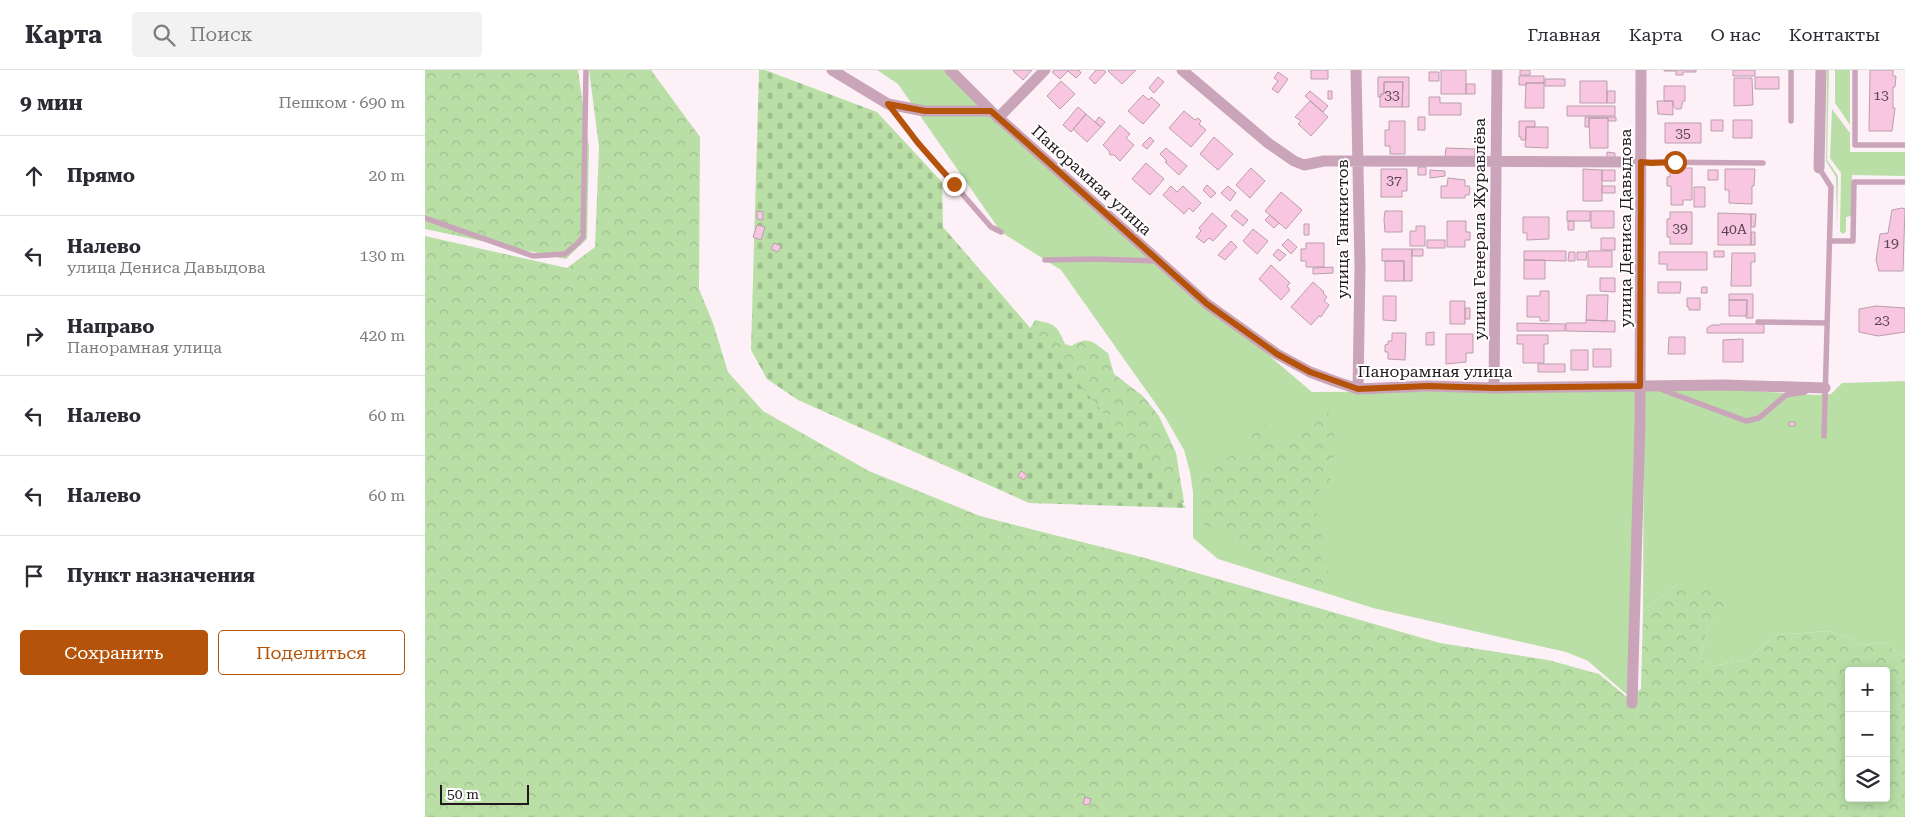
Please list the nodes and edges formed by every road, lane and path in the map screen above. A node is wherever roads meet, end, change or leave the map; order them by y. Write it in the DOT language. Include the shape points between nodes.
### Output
graph roads {
  1 [pos="586,70"];
  2 [pos="832,70"];
  3 [pos="950,70"];
  4 [pos="1045,70"];
  5 [pos="1182,70"];
  6 [pos="1356,70"];
  7 [pos="1497,70"];
  8 [pos="1641,70"];
  9 [pos="1791,70"];
  10 [pos="1821,70"];
  11 [pos="1855,70"];
  12 [pos="888,104"];
  13 [pos="994,115"];
  14 [pos="1791,121"];
  15 [pos="1905,145"];
  16 [pos="1359,162"];
  17 [pos="1496,162"];
  18 [pos="1641,162"];
  19 [pos="1763,164"];
  20 [pos="1819,168"];
  21 [pos="1905,182"];
  22 [pos="425,218"];
  23 [pos="1001,232"];
  24 [pos="1830,241"];
  25 [pos="1045,260"];
  26 [pos="1160,262"];
  27 [pos="1758,322"];
  28 [pos="1826,323"];
  29 [pos="1645,386"];
  30 [pos="1494,388"];
  31 [pos="1825,388"];
  32 [pos="1358,389"];
  33 [pos="1824,436"];
  34 [pos="1632,703"];
  1 -- 22 [label="lane" via="583,237 578,244 565,254 533,256"];
  2 -- 12 [label="street"];
  3 -- 13 [label="street, Панорамная улица"];
  4 -- 13 [label="street"];
  5 -- 16 [label="street" via="1294,161 1304,165"];
  6 -- 16 [label="street, улица Танкистов"];
  7 -- 17 [label="street, улица Генерала Журавлёва"];
  8 -- 18 [label="street, улица Дениса Давыдова"];
  9 -- 14 [label="lane"];
  10 -- 20 [label="street"];
  11 -- 15 [label="lane" via="1855,145"];
  12 -- 13 [label="street" via="925,111"];
  12 -- 23 [label="lane" via="991,227"];
  13 -- 26 [label="street, Панорамная улица"];
  16 -- 17 [label="street"];
  16 -- 32 [label="street, улица Танкистов"];
  17 -- 18 [label="street"];
  17 -- 30 [label="street, улица Генерала Журавлёва"];
  18 -- 19 [label="lane"];
  18 -- 29 [label="street, улица Дениса Давыдова"];
  20 -- 24 [label="lane" via="1831,187"];
  21 -- 24 [label="lane" via="1854,182 1853,241"];
  24 -- 28 [label="lane"];
  25 -- 26 [label="lane"];
  26 -- 32 [label="street, Панорамная улица" via="1207,304 1277,354 1310,372"];
  27 -- 28 [label="lane"];
  28 -- 31 [label="lane"];
  29 -- 30 [label="street, Панорамная улица"];
  29 -- 31 [label="street, Панорамная улица"];
  29 -- 31 [label="lane" via="1746,421 1759,418 1786,395"];
  29 -- 34 [label="street, улица Дениса Давыдова"];
  30 -- 32 [label="street, Панорамная улица"];
  31 -- 33 [label="lane"];
}
